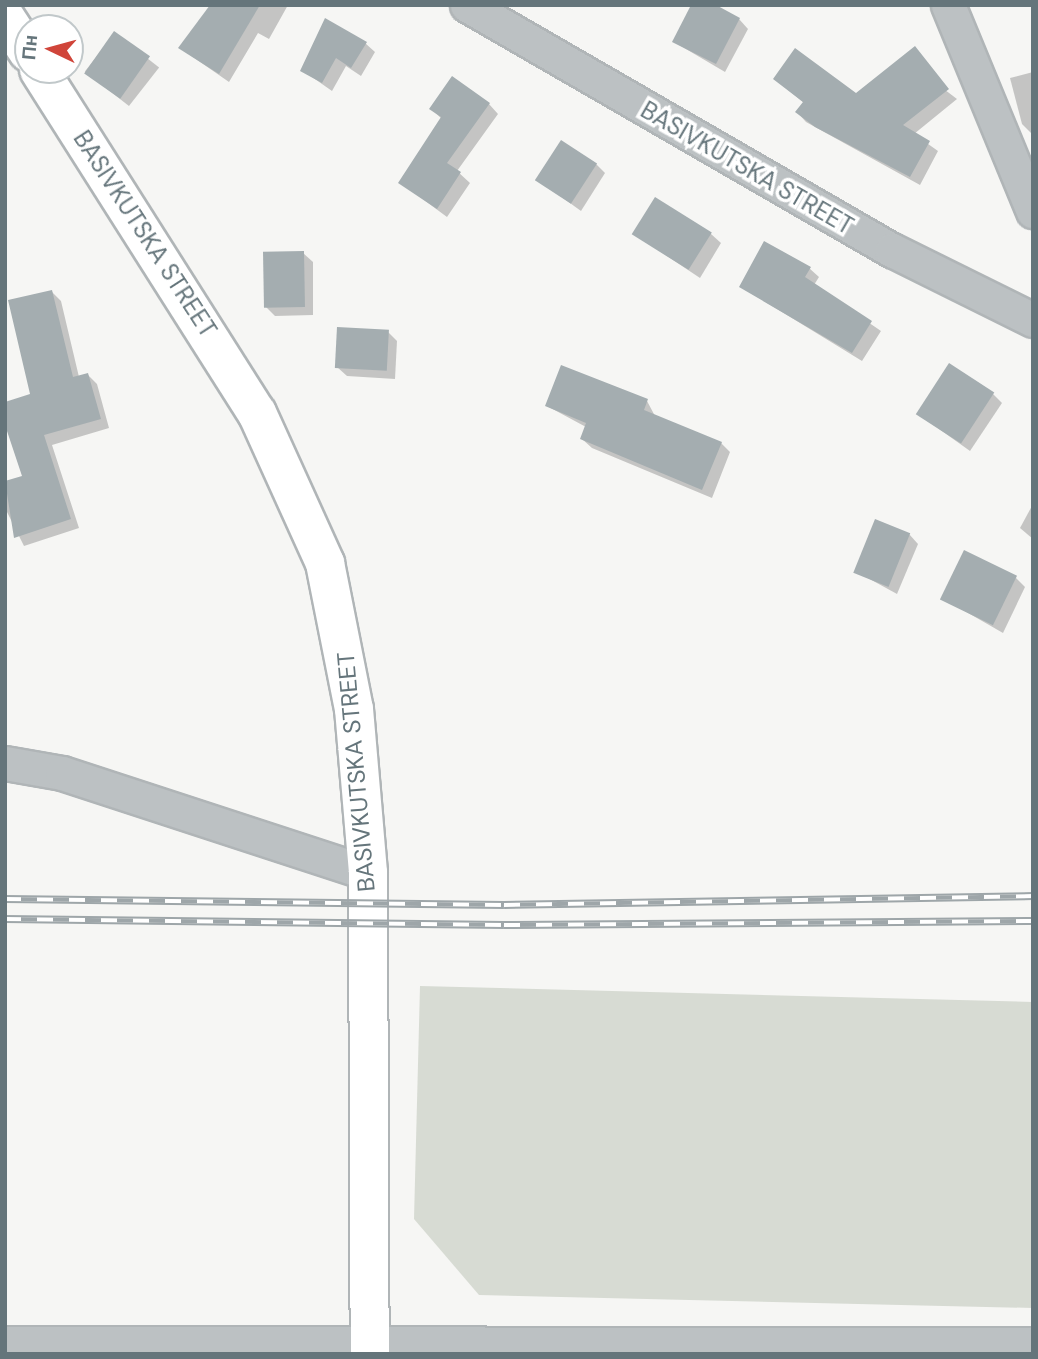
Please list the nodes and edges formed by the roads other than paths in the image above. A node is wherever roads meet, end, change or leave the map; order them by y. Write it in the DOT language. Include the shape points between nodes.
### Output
graph roads {
  1 [pos="467,5"];
  2 [pos="948,5"];
  3 [pos="48,84"];
  4 [pos="1033,211"];
  5 [pos="1033,320"];
  6 [pos="5,763"];
  7 [pos="368,873"];
  8 [pos="5,1343"];
  9 [pos="1033,1344"];
  10 [pos="370,1349"];
  1 -- 5 [label="street, BASIVKUTSKA STREET" via="892,250"];
  2 -- 4 [label="street"];
  3 -- 7 [label="main road, BASIVKUTSKA STREET" via="207,331 295,485 343,635"];
  6 -- 7 [label="street" via="62,773"];
  7 -- 10 [label="main road, BASIVKUTSKA STREET"];
  8 -- 10 [label="street"];
  9 -- 10 [label="street"];
}
